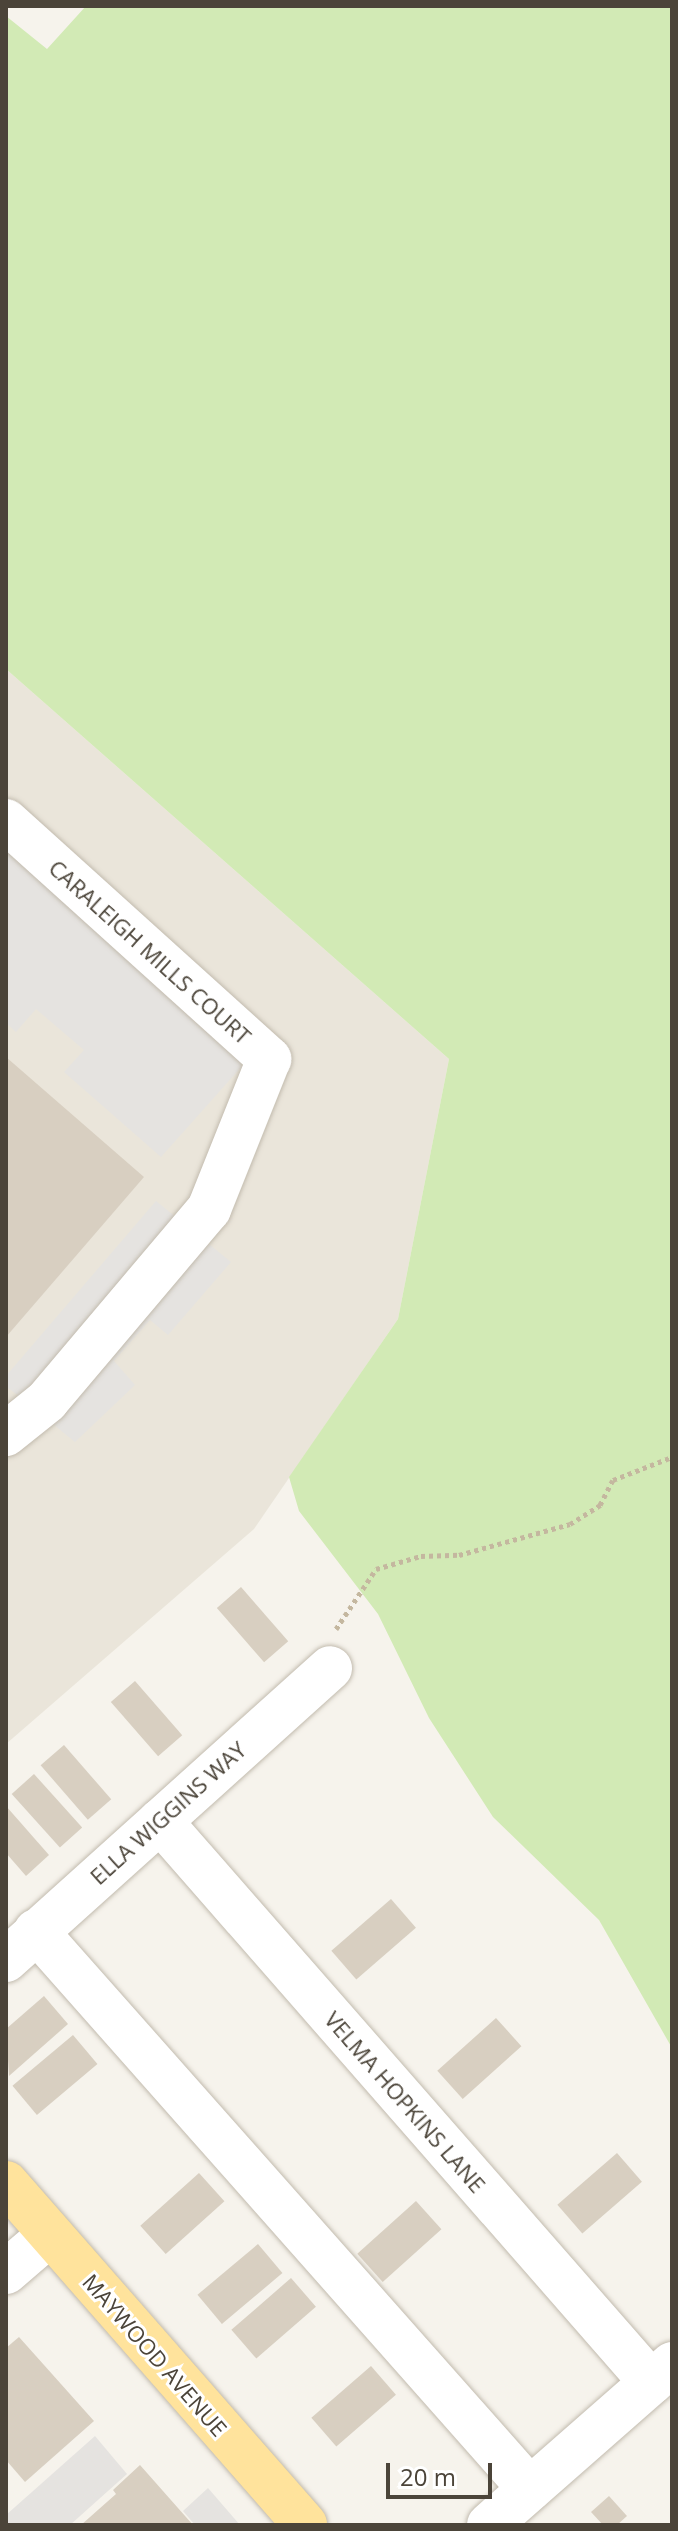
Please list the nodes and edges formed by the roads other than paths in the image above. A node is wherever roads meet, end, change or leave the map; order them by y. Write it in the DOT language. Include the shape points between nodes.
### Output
graph roads {
  1 [pos="6,821"];
  2 [pos="6,1434"];
  3 [pos="330,1654"];
  4 [pos="160,1821"];
  5 [pos="21,1946"];
  6 [pos="6,2183"];
  7 [pos="49,2235"];
  8 [pos="6,2272"];
  9 [pos="662,2373"];
  10 [pos="530,2489"];
  11 [pos="305,2525"];
  12 [pos="489,2525"];
  1 -- 2 [label="street, CARALEIGH MILLS COURT" via="269,1059 209,1209 47,1401"];
  3 -- 4 [label="street, ELLA WIGGINS WAY"];
  4 -- 5 [label="street, ELLA WIGGINS WAY"];
  4 -- 9 [label="street, VELMA HOPKINS LANE"];
  5 -- 10 [label="street"];
  6 -- 7 [label="main road, MAYWOOD AVENUE"];
  7 -- 8 [label="street"];
  7 -- 11 [label="main road, MAYWOOD AVENUE"];
  9 -- 10 [label="street"];
  10 -- 12 [label="street"];
}
